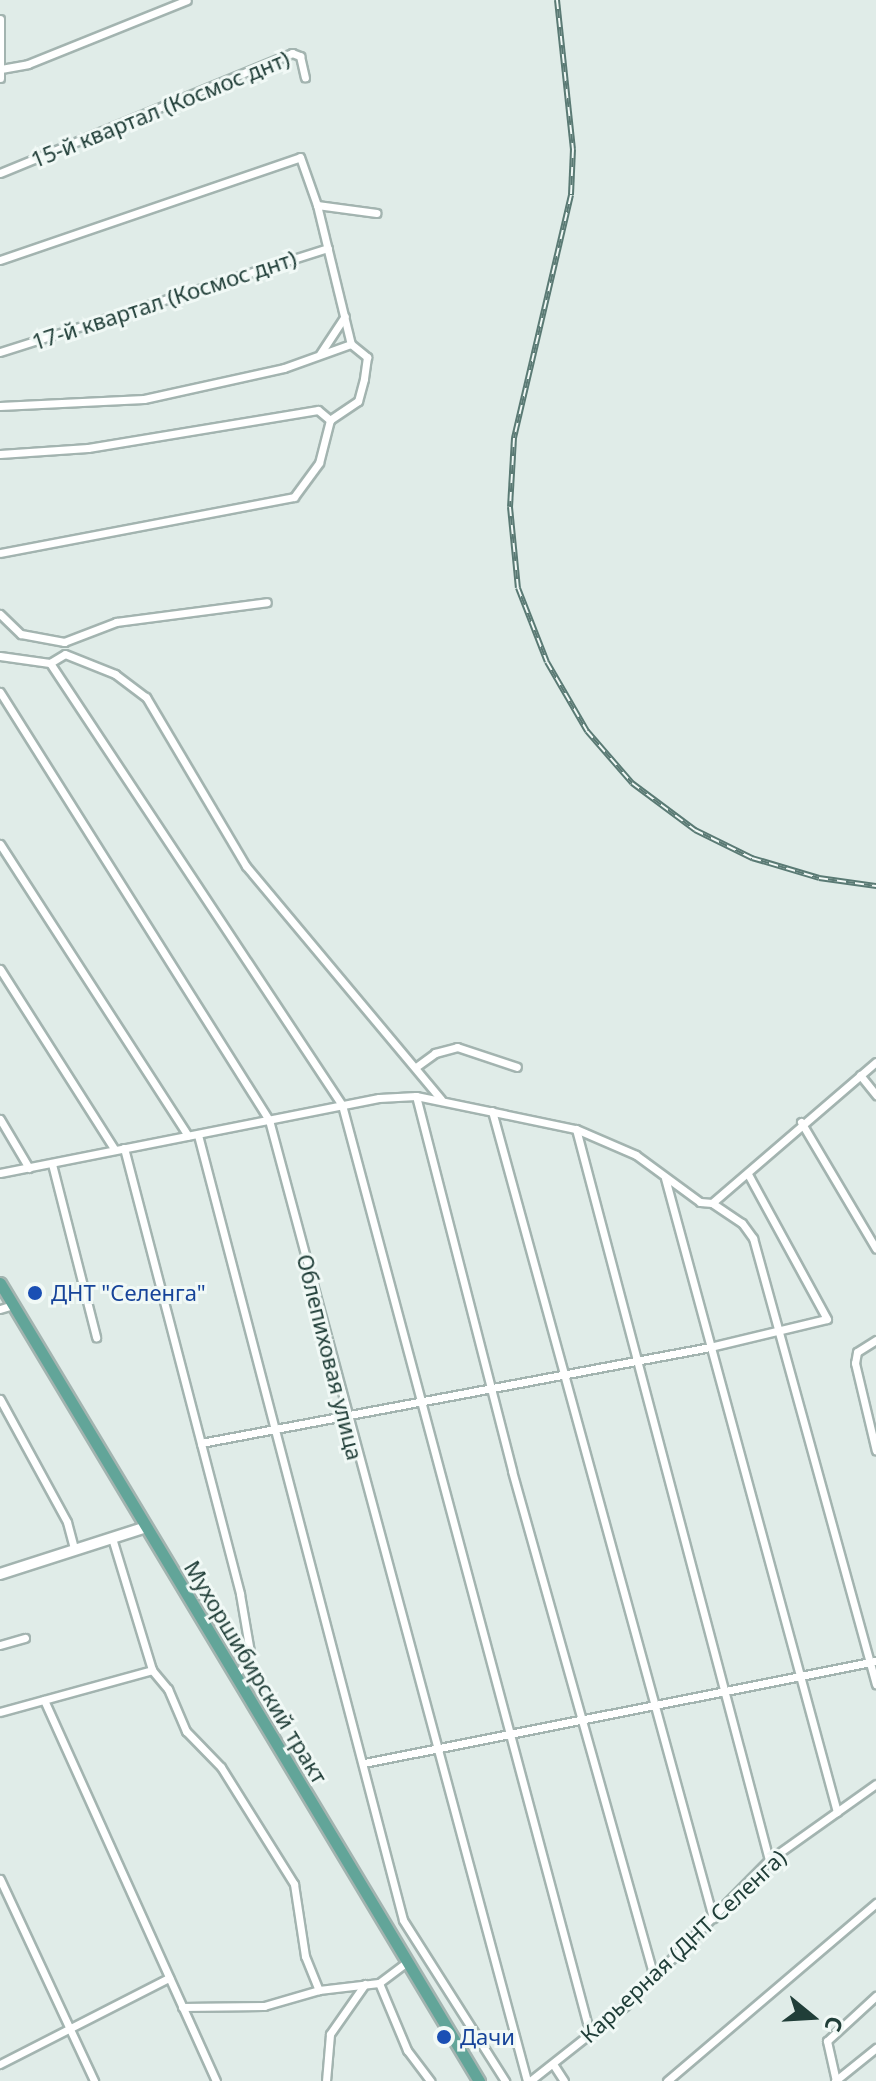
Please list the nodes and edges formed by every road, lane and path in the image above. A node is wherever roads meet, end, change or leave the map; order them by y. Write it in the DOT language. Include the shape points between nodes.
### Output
graph roads {
  1 [pos="187,0"];
  2 [pos="0,19"];
  3 [pos="1,69"];
  4 [pos="305,77"];
  5 [pos="0,78"];
  6 [pos="0,173"];
  7 [pos="317,205"];
  8 [pos="376,213"];
  9 [pos="328,248"];
  10 [pos="0,260"];
  11 [pos="346,316"];
  12 [pos="351,344"];
  13 [pos="0,352"];
  14 [pos="320,354"];
  15 [pos="0,406"];
  16 [pos="330,420"];
  17 [pos="0,454"];
  18 [pos="0,553"];
  19 [pos="267,602"];
  20 [pos="0,614"];
  21 [pos="64,642"];
  22 [pos="65,654"];
  23 [pos="0,656"];
  24 [pos="50,663"];
  25 [pos="0,692"];
  26 [pos="0,844"];
  27 [pos="0,969"];
  28 [pos="876,1062"];
  29 [pos="416,1067"];
  30 [pos="517,1067"];
  31 [pos="860,1075"];
  32 [pos="876,1095"];
  33 [pos="416,1096"];
  34 [pos="442,1100"];
  35 [pos="342,1105"];
  36 [pos="492,1111"];
  37 [pos="0,1119"];
  38 [pos="269,1120"];
  39 [pos="801,1122"];
  40 [pos="576,1129"];
  41 [pos="198,1135"];
  42 [pos="188,1136"];
  43 [pos="124,1148"];
  44 [pos="115,1150"];
  45 [pos="52,1164"];
  46 [pos="29,1168"];
  47 [pos="0,1173"];
  48 [pos="748,1174"];
  49 [pos="665,1178"];
  50 [pos="712,1203"];
  51 [pos="876,1249"];
  52 [pos="0,1283"];
  53 [pos="13,1305"];
  54 [pos="0,1309"];
  55 [pos="779,1331"];
  56 [pos="96,1337"];
  57 [pos="876,1340"];
  58 [pos="710,1347"];
  59 [pos="638,1361"];
  60 [pos="562,1373"];
  61 [pos="491,1389"];
  62 [pos="0,1399"];
  63 [pos="418,1402"];
  64 [pos="346,1416"];
  65 [pos="273,1429"];
  66 [pos="201,1443"];
  67 [pos="876,1451"];
  68 [pos="146,1527"];
  69 [pos="112,1538"];
  70 [pos="74,1549"];
  71 [pos="0,1574"];
  72 [pos="25,1638"];
  73 [pos="0,1645"];
  74 [pos="873,1661"];
  75 [pos="152,1670"];
  76 [pos="235,1675"];
  77 [pos="797,1675"];
  78 [pos="876,1684"];
  79 [pos="728,1691"];
  80 [pos="44,1700"];
  81 [pos="654,1706"];
  82 [pos="0,1712"];
  83 [pos="585,1719"];
  84 [pos="508,1734"];
  85 [pos="435,1749"];
  86 [pos="364,1763"];
  87 [pos="876,1784"];
  88 [pos="837,1812"];
  89 [pos="769,1860"];
  90 [pos="0,1879"];
  91 [pos="875,1906"];
  92 [pos="713,1918"];
  93 [pos="409,1964"];
  94 [pos="431,1967"];
  95 [pos="654,1977"];
  96 [pos="169,1978"];
  97 [pos="379,1983"];
  98 [pos="365,1984"];
  99 [pos="319,1990"];
  100 [pos="876,1996"];
  101 [pos="182,2007"];
  102 [pos="71,2030"];
  103 [pos="590,2034"];
  104 [pos="876,2048"];
  105 [pos="0,2064"];
  106 [pos="553,2064"];
  107 [pos="94,2081"];
  108 [pos="216,2081"];
  109 [pos="326,2081"];
  110 [pos="430,2081"];
  111 [pos="479,2081"];
  112 [pos="505,2081"];
  113 [pos="528,2081"];
  114 [pos="564,2081"];
  115 [pos="667,2081"];
  116 [pos="836,2081"];
  1 -- 3 [label="street" via="28,64"];
  2 -- 3 [label="street"];
  3 -- 5 [label="street"];
  4 -- 6 [label="street, 15-й квартал (Космос днт)" via="300,56 292,53"];
  7 -- 8 [label="street"];
  7 -- 9 [label="street"];
  7 -- 10 [label="street" via="300,157"];
  9 -- 11 [label="street"];
  9 -- 13 [label="street, 17-й квартал (Космос днт)"];
  11 -- 12 [label="street"];
  11 -- 14 [label="street"];
  12 -- 14 [label="street"];
  12 -- 16 [label="street" via="367,357 358,401"];
  14 -- 15 [label="street" via="284,368 144,399"];
  16 -- 17 [label="street" via="318,410 88,448"];
  16 -- 18 [label="street" via="319,463 294,497"];
  19 -- 21 [label="street" via="116,622"];
  20 -- 21 [label="street" via="21,634"];
  21 -- 22 [label="street"];
  22 -- 24 [label="street"];
  22 -- 29 [label="street" via="115,674 146,697 246,866"];
  23 -- 24 [label="street"];
  24 -- 35 [label="street"];
  25 -- 38 [label="street, Облепиховая улица"];
  26 -- 42 [label="street"];
  27 -- 44 [label="street"];
  28 -- 31 [label="street"];
  29 -- 30 [label="street" via="435,1053 457,1047"];
  29 -- 34 [label="street"];
  31 -- 32 [label="street"];
  31 -- 39 [label="street"];
  33 -- 34 [label="street"];
  33 -- 35 [label="street"];
  33 -- 61 [label="street"];
  34 -- 36 [label="street"];
  35 -- 38 [label="street"];
  35 -- 63 [label="street"];
  36 -- 40 [label="street"];
  36 -- 60 [label="street"];
  37 -- 46 [label="street"];
  38 -- 41 [label="street"];
  38 -- 64 [label="street, Облепиховая улица"];
  39 -- 48 [label="street"];
  39 -- 51 [label="street"];
  40 -- 49 [label="street" via="636,1155"];
  40 -- 59 [label="street"];
  41 -- 42 [label="street"];
  41 -- 65 [label="street"];
  42 -- 43 [label="street"];
  43 -- 44 [label="street"];
  43 -- 66 [label="street"];
  44 -- 45 [label="street"];
  45 -- 46 [label="street"];
  45 -- 56 [label="street"];
  46 -- 47 [label="street"];
  48 -- 50 [label="street"];
  48 -- 55 [label="street" via="827,1319"];
  49 -- 50 [label="street" via="700,1202"];
  49 -- 58 [label="street"];
  50 -- 55 [label="street" via="742,1223 753,1238"];
  52 -- 53 [label="main road, Мухоршибирский тракт"];
  53 -- 54 [label="street"];
  53 -- 68 [label="main road, Мухоршибирский тракт"];
  55 -- 58 [label="street"];
  55 -- 74 [label="street"];
  57 -- 67 [label="street" via="857,1352 855,1363"];
  58 -- 59 [label="street"];
  58 -- 77 [label="street"];
  59 -- 60 [label="street"];
  59 -- 79 [label="street"];
  60 -- 61 [label="street"];
  60 -- 81 [label="street"];
  61 -- 63 [label="street"];
  61 -- 83 [label="street"];
  62 -- 70 [label="street" via="67,1522"];
  63 -- 64 [label="street"];
  63 -- 84 [label="street"];
  64 -- 65 [label="street"];
  64 -- 85 [label="street, Облепиховая улица"];
  65 -- 66 [label="street"];
  65 -- 86 [label="street"];
  66 -- 76 [label="street" via="250,1652 249,1661"];
  68 -- 69 [label="street"];
  68 -- 76 [label="main road, Мухоршибирский тракт"];
  69 -- 70 [label="street"];
  69 -- 75 [label="street"];
  70 -- 71 [label="street"];
  72 -- 73 [label="street"];
  74 -- 77 [label="street"];
  74 -- 78 [label="street"];
  75 -- 80 [label="street"];
  75 -- 99 [label="street" via="168,1689 186,1731 221,1767 294,1884 305,1956"];
  76 -- 93 [label="main road, Мухоршибирский тракт"];
  77 -- 79 [label="street"];
  77 -- 88 [label="street"];
  79 -- 81 [label="street"];
  79 -- 89 [label="street"];
  80 -- 82 [label="street"];
  80 -- 96 [label="street"];
  81 -- 83 [label="street"];
  81 -- 92 [label="street"];
  83 -- 84 [label="street"];
  83 -- 95 [label="street"];
  84 -- 85 [label="street"];
  84 -- 103 [label="street"];
  85 -- 86 [label="street"];
  85 -- 113 [label="street, Облепиховая улица"];
  86 -- 94 [label="street" via="403,1920"];
  87 -- 88 [label="street, Карьерная (ДНТ Селенга)"];
  88 -- 89 [label="street, Карьерная (ДНТ Селенга)"];
  89 -- 92 [label="street, Карьерная (ДНТ Селенга)"];
  90 -- 102 [label="street"];
  91 -- 115 [label="street"];
  92 -- 95 [label="street, Карьерная (ДНТ Селенга)"];
  93 -- 94 [label="street"];
  93 -- 97 [label="street"];
  93 -- 111 [label="main road, Мухоршибирский тракт"];
  94 -- 112 [label="street"];
  95 -- 103 [label="street, Карьерная (ДНТ Селенга)"];
  96 -- 101 [label="street"];
  96 -- 102 [label="street"];
  97 -- 98 [label="street"];
  97 -- 110 [label="street" via="407,2050"];
  98 -- 99 [label="street"];
  98 -- 109 [label="street" via="330,2034"];
  99 -- 101 [label="street" via="264,2006"];
  100 -- 116 [label="street" via="827,2041"];
  101 -- 108 [label="street"];
  102 -- 105 [label="street"];
  102 -- 107 [label="street"];
  103 -- 106 [label="street, Карьерная (ДНТ Селенга)"];
  104 -- 116 [label="street"];
  106 -- 113 [label="street, Карьерная (ДНТ Селенга)"];
  106 -- 114 [label="street"];
}
